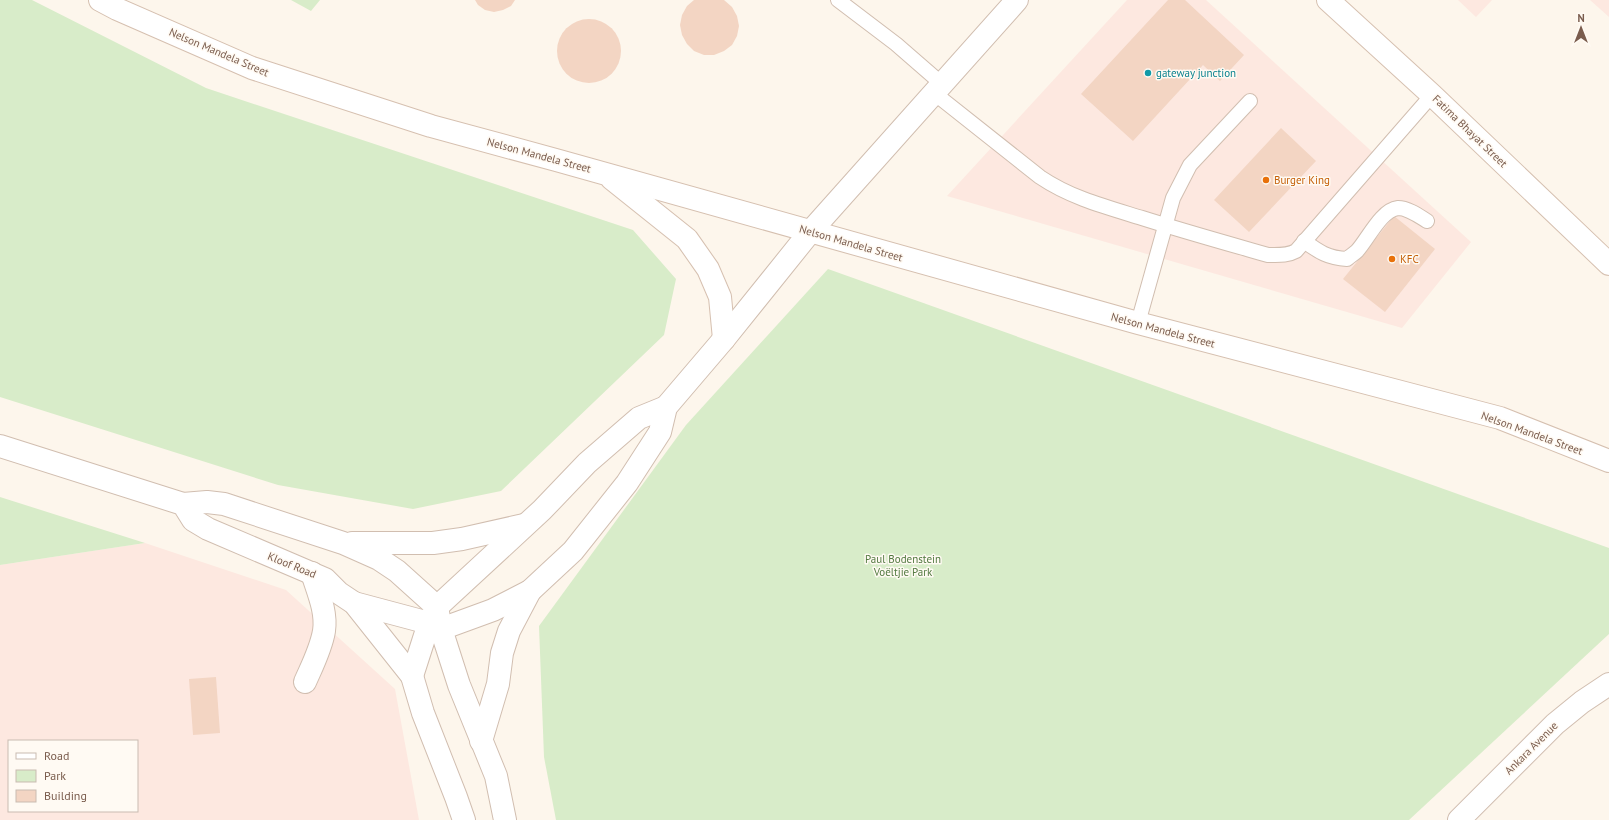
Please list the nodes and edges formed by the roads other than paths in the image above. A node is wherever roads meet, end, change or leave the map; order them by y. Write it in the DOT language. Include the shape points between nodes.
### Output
graph roads {
  1 [pos="100,0"];
  2 [pos="838,0"];
  3 [pos="1017,0"];
  4 [pos="1328,0"];
  5 [pos="938,89"];
  6 [pos="1432,95"];
  7 [pos="1250,101"];
  8 [pos="604,174"];
  9 [pos="1427,221"];
  10 [pos="1165,225"];
  11 [pos="810,232"];
  12 [pos="1304,241"];
  13 [pos="1609,264"];
  14 [pos="1138,323"];
  15 [pos="724,339"];
  16 [pos="666,407"];
  17 [pos="0,446"];
  18 [pos="1609,461"];
  19 [pos="182,504"];
  20 [pos="526,524"];
  21 [pos="343,543"];
  22 [pos="312,573"];
  23 [pos="530,591"];
  24 [pos="354,603"];
  25 [pos="436,620"];
  26 [pos="412,676"];
  27 [pos="305,682"];
  28 [pos="1609,684"];
  29 [pos="481,741"];
  30 [pos="1464,818"];
  31 [pos="464,820"];
  32 [pos="505,820"];
  1 -- 8 [label="street, Nelson Mandela Street" via="252,68 431,126"];
  2 -- 5 [label="lane" via="896,44"];
  3 -- 5 [label="street"];
  4 -- 6 [label="street, Fatima Bhayat Street"];
  5 -- 10 [label="lane" via="1056,188 1082,200"];
  5 -- 11 [label="street"];
  6 -- 12 [label="lane"];
  6 -- 13 [label="street, Fatima Bhayat Street"];
  7 -- 10 [label="lane" via="1190,165 1173,198"];
  8 -- 11 [label="street, Nelson Mandela Street"];
  8 -- 15 [label="street" via="686,239 708,268 720,297"];
  9 -- 12 [label="lane" via="1398,208 1389,212 1347,259 1334,258"];
  10 -- 12 [label="lane" via="1268,255 1289,255"];
  10 -- 14 [label="lane"];
  11 -- 14 [label="street, Nelson Mandela Street"];
  11 -- 15 [label="street"];
  14 -- 18 [label="street, Nelson Mandela Street" via="1500,418"];
  15 -- 16 [label="street"];
  16 -- 20 [label="street" via="639,418 587,464"];
  16 -- 23 [label="street" via="660,432 627,483 573,551"];
  17 -- 19 [label="street"];
  19 -- 21 [label="street" via="224,504"];
  19 -- 22 [label="street, Kloof Road" via="192,520 208,529"];
  20 -- 21 [label="street" via="475,537 433,543"];
  20 -- 25 [label="street"];
  21 -- 25 [label="street" via="379,559 397,571"];
  22 -- 24 [label="street, Kloof Road" via="325,578 339,593"];
  22 -- 27 [label="street" via="322,603 324,631"];
  23 -- 25 [label="street" via="493,610"];
  23 -- 29 [label="street" via="504,648 498,684"];
  24 -- 25 [label="street"];
  24 -- 26 [label="street, Kloof Road"];
  25 -- 26 [label="street"];
  25 -- 29 [label="street"];
  26 -- 31 [label="street, Kloof Road" via="423,713"];
  28 -- 30 [label="street, Ankara Avenue" via="1555,724"];
  29 -- 32 [label="street" via="496,776"];
}
